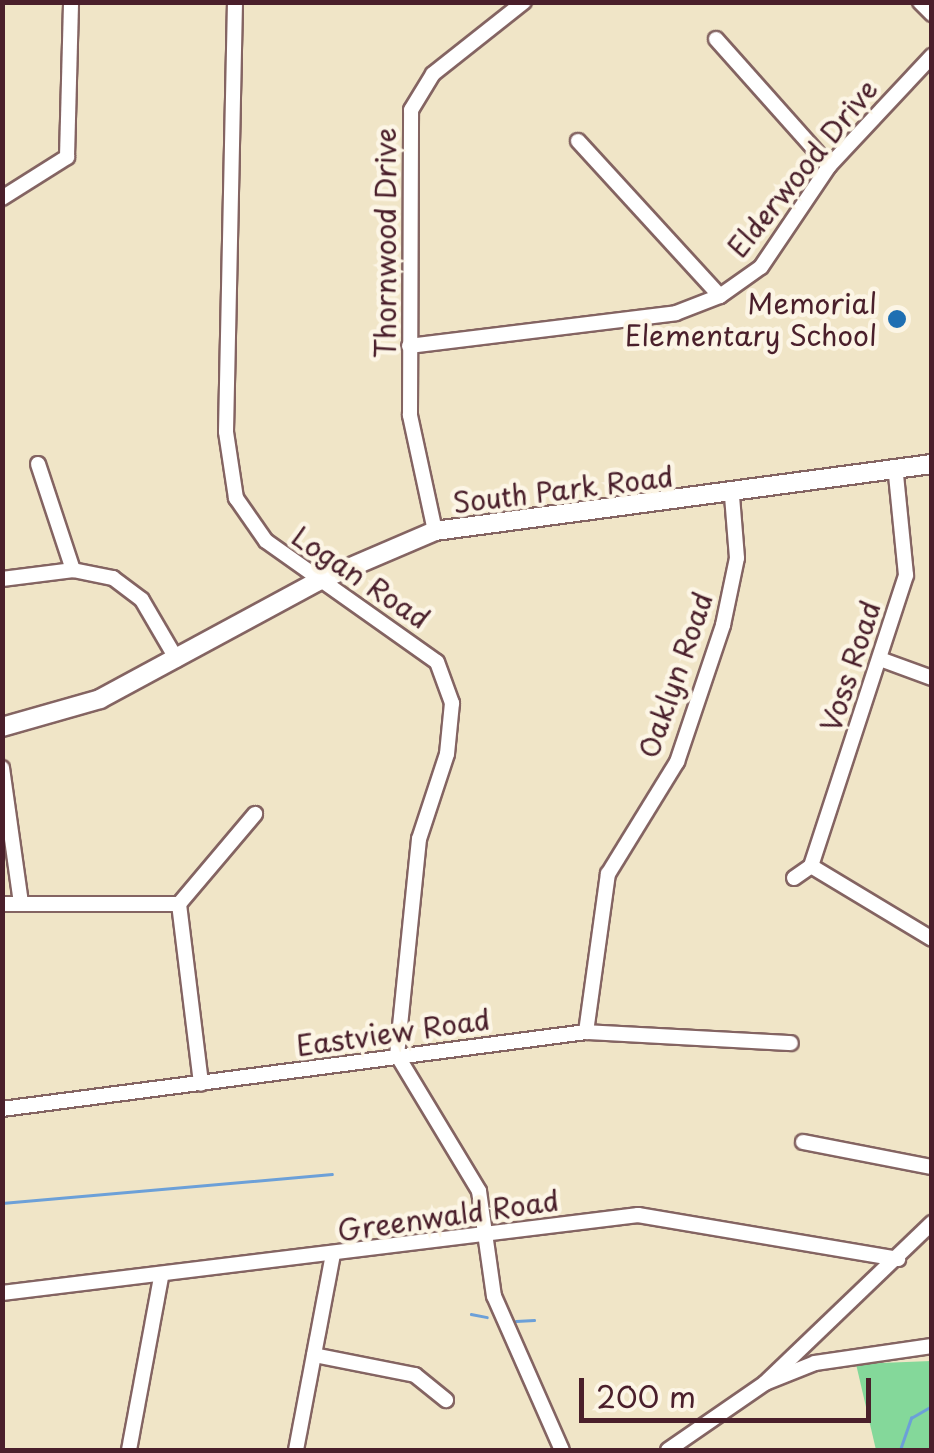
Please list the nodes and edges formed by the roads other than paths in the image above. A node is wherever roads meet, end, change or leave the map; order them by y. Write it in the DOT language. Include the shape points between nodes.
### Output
graph roads {
  1 [pos="71,2"];
  2 [pos="235,2"];
  3 [pos="524,2"];
  4 [pos="920,2"];
  5 [pos="932,14"];
  6 [pos="716,39"];
  7 [pos="932,56"];
  8 [pos="578,141"];
  9 [pos="829,166"];
  10 [pos="2,198"];
  11 [pos="720,296"];
  12 [pos="409,346"];
  13 [pos="38,464"];
  14 [pos="932,464"];
  15 [pos="896,475"];
  16 [pos="732,496"];
  17 [pos="435,531"];
  18 [pos="73,570"];
  19 [pos="2,580"];
  20 [pos="316,582"];
  21 [pos="880,658"];
  22 [pos="178,660"];
  23 [pos="932,678"];
  24 [pos="2,727"];
  25 [pos="2,768"];
  26 [pos="255,814"];
  27 [pos="811,866"];
  28 [pos="794,878"];
  29 [pos="2,904"];
  30 [pos="22,904"];
  31 [pos="178,904"];
  32 [pos="932,939"];
  33 [pos="586,1032"];
  34 [pos="791,1042"];
  35 [pos="397,1056"];
  36 [pos="201,1084"];
  37 [pos="2,1109"];
  38 [pos="803,1142"];
  39 [pos="932,1167"];
  40 [pos="932,1223"];
  41 [pos="482,1235"];
  42 [pos="332,1255"];
  43 [pos="898,1259"];
  44 [pos="161,1278"];
  45 [pos="2,1293"];
  46 [pos="932,1346"];
  47 [pos="314,1354"];
  48 [pos="765,1383"];
  49 [pos="446,1400"];
  50 [pos="129,1450"];
  51 [pos="296,1450"];
  52 [pos="562,1450"];
  53 [pos="668,1450"];
  1 -- 10 [label="street" via="67,158"];
  2 -- 20 [label="street, Logan Road" via="226,432 236,498 266,542"];
  3 -- 12 [label="street, Thornwood Drive" via="433,74 411,110"];
  4 -- 5 [label="street"];
  6 -- 9 [label="street"];
  7 -- 9 [label="street, Elderwood Drive"];
  8 -- 11 [label="street"];
  9 -- 11 [label="street, Elderwood Drive" via="761,267"];
  11 -- 12 [label="street, Elderwood Drive" via="676,313"];
  12 -- 17 [label="street, Thornwood Drive" via="410,415"];
  13 -- 18 [label="street"];
  14 -- 15 [label="main road, South Park Road"];
  15 -- 16 [label="main road, South Park Road"];
  15 -- 21 [label="street, Voss Road" via="906,576"];
  16 -- 17 [label="main road, South Park Road"];
  16 -- 33 [label="street, Oaklyn Road" via="738,558 723,626 677,762 608,874"];
  17 -- 20 [label="main road, South Park Road"];
  18 -- 19 [label="street"];
  18 -- 22 [label="street" via="113,578 142,600"];
  20 -- 22 [label="main road, South Park Road"];
  20 -- 35 [label="street, Logan Road" via="406,632 438,662 452,703 448,754 419,839"];
  21 -- 23 [label="street"];
  21 -- 27 [label="street, Voss Road"];
  22 -- 24 [label="main road, South Park Road" via="100,699"];
  25 -- 30 [label="street"];
  26 -- 31 [label="street"];
  27 -- 28 [label="street"];
  27 -- 32 [label="street"];
  29 -- 30 [label="street"];
  30 -- 31 [label="street"];
  31 -- 36 [label="street"];
  33 -- 34 [label="street, Eastview Road"];
  33 -- 35 [label="street, Eastview Road"];
  35 -- 36 [label="street, Eastview Road"];
  35 -- 41 [label="street" via="470,1170"];
  36 -- 37 [label="street, Eastview Road"];
  38 -- 39 [label="street"];
  40 -- 43 [label="street"];
  41 -- 42 [label="street, Greenwald Road"];
  41 -- 43 [label="street, Greenwald Road" via="638,1215"];
  41 -- 52 [label="street" via="494,1296"];
  42 -- 44 [label="street, Greenwald Road"];
  42 -- 47 [label="street"];
  43 -- 48 [label="street"];
  44 -- 45 [label="street, Greenwald Road"];
  44 -- 50 [label="street"];
  46 -- 48 [label="street" via="857,1353"];
  47 -- 49 [label="street" via="415,1374"];
  47 -- 51 [label="street"];
  48 -- 53 [label="street"];
}
